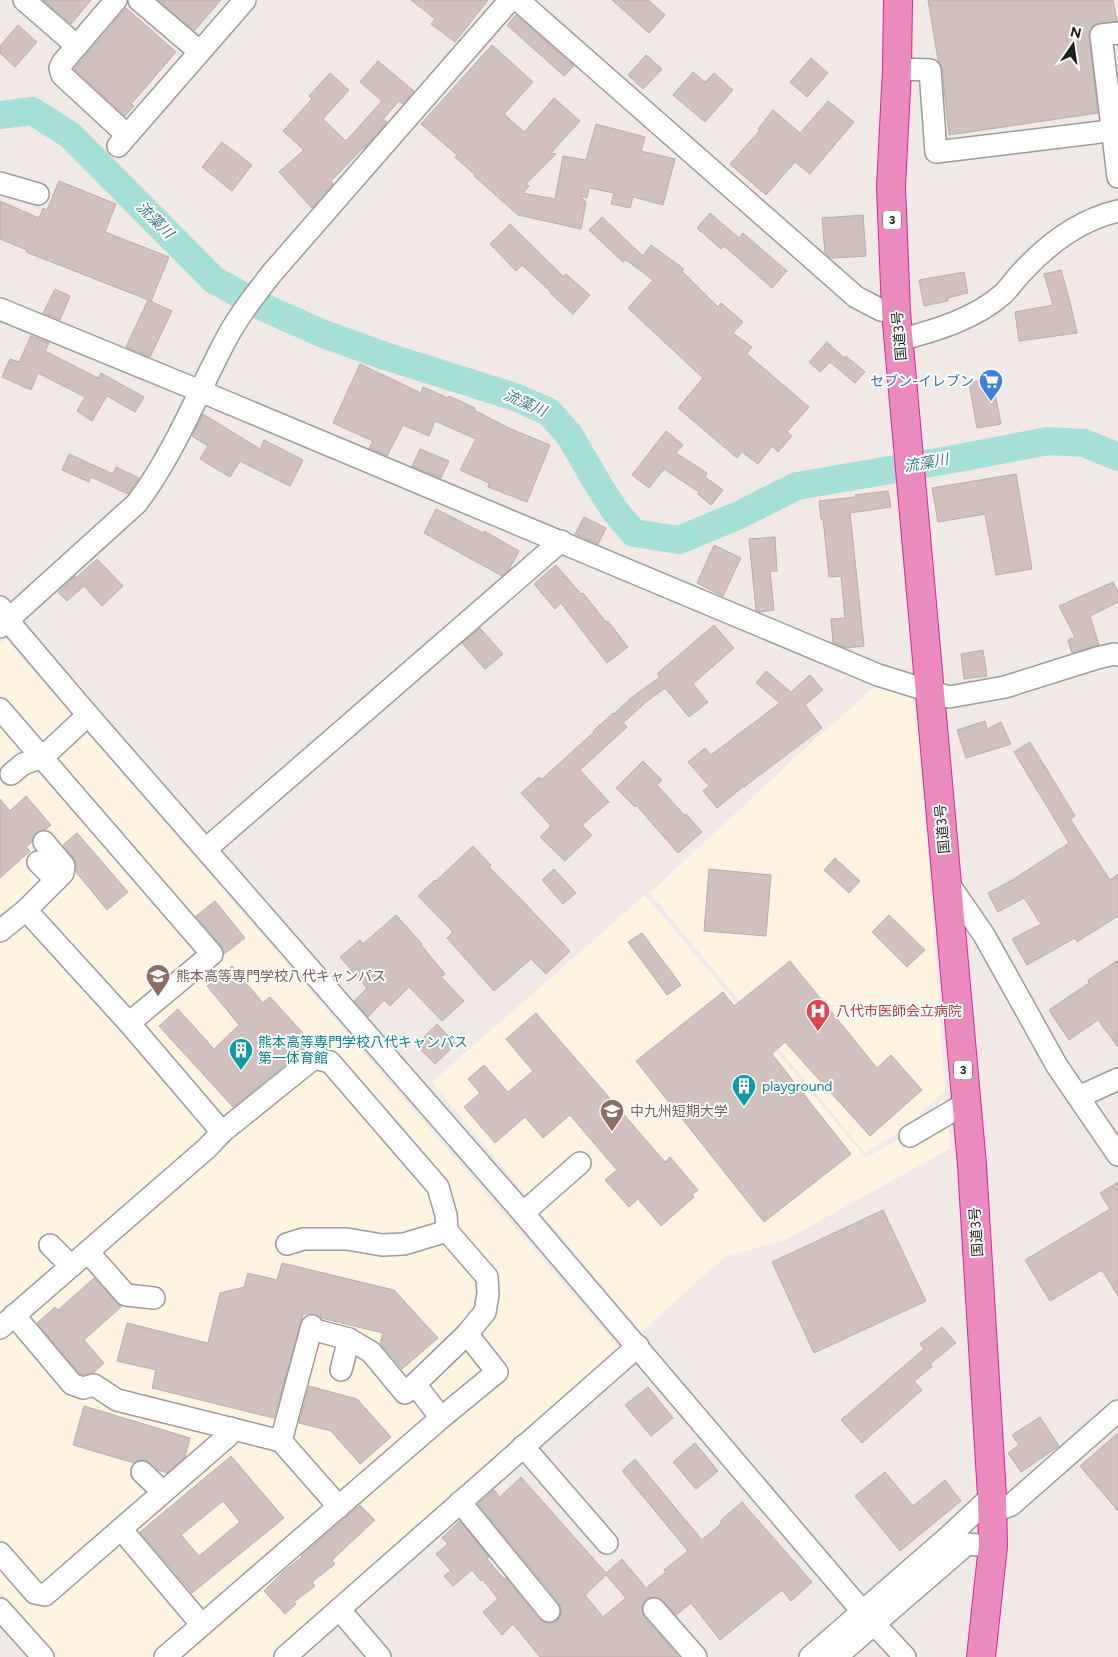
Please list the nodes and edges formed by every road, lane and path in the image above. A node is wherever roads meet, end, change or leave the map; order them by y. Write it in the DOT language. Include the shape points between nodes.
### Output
graph roads {
  1 [pos="24,0"];
  2 [pos="116,0"];
  3 [pos="139,0"];
  4 [pos="245,0"];
  5 [pos="510,0"];
  6 [pos="518,0"];
  7 [pos="898,0"];
  8 [pos="1118,33"];
  9 [pos="77,46"];
  10 [pos="200,52"];
  11 [pos="897,69"];
  12 [pos="1115,130"];
  13 [pos="1118,177"];
  14 [pos="0,182"];
  15 [pos="38,194"];
  16 [pos="1118,211"];
  17 [pos="0,309"];
  18 [pos="896,312"];
  19 [pos="899,340"];
  20 [pos="200,391"];
  21 [pos="561,541"];
  22 [pos="3,618"];
  23 [pos="1118,655"];
  24 [pos="930,691"];
  25 [pos="0,709"];
  26 [pos="88,716"];
  27 [pos="42,757"];
  28 [pos="11,774"];
  29 [pos="206,849"];
  30 [pos="41,852"];
  31 [pos="946,880"];
  32 [pos="26,910"];
  33 [pos="0,931"];
  34 [pos="129,1023"];
  35 [pos="1118,1079"];
  36 [pos="1079,1097"];
  37 [pos="966,1103"];
  38 [pos="222,1132"];
  39 [pos="910,1136"];
  40 [pos="1118,1155"];
  41 [pos="580,1163"];
  42 [pos="523,1213"];
  43 [pos="447,1231"];
  44 [pos="287,1244"];
  45 [pos="50,1245"];
  46 [pos="88,1252"];
  47 [pos="71,1266"];
  48 [pos="154,1298"];
  49 [pos="7,1322"];
  50 [pos="467,1334"];
  51 [pos="349,1339"];
  52 [pos="638,1346"];
  53 [pos="341,1370"];
  54 [pos="415,1384"];
  55 [pos="1118,1412"];
  56 [pos="441,1418"];
  57 [pos="230,1428"];
  58 [pos="281,1441"];
  59 [pos="523,1446"];
  60 [pos="142,1472"];
  61 [pos="164,1492"];
  62 [pos="460,1502"];
  63 [pos="993,1504"];
  64 [pos="339,1507"];
  65 [pos="121,1530"];
  66 [pos="969,1543"];
  67 [pos="607,1544"];
  68 [pos="0,1553"];
  69 [pos="0,1609"];
  70 [pos="340,1609"];
  71 [pos="654,1609"];
  72 [pos="549,1611"];
  73 [pos="868,1617"];
  74 [pos="202,1625"];
  75 [pos="43,1657"];
  76 [pos="165,1657"];
  77 [pos="286,1657"];
  78 [pos="380,1657"];
  79 [pos="696,1657"];
  80 [pos="810,1657"];
  81 [pos="836,1657"];
  82 [pos="905,1657"];
  83 [pos="981,1657"];
  1 -- 9 [label="street"];
  2 -- 9 [label="street"];
  3 -- 10 [label="street"];
  4 -- 10 [label="street"];
  5 -- 20 [label="street" via="248,303"];
  6 -- 18 [label="street" via="856,297 880,310"];
  7 -- 11 [label="highway, 国道3号 / 3"];
  8 -- 12 [label="street" via="1100,35"];
  9 -- 10 [label="street" via="60,68 62,75 122,140"];
  11 -- 12 [label="street" via="930,70 936,152"];
  11 -- 18 [label="highway, 国道3号 / 3" via="891,187"];
  12 -- 13 [label="street"];
  14 -- 15 [label="street"];
  16 -- 19 [label="street" via="1082,223 1047,248 1002,294 971,316"];
  17 -- 20 [label="street"];
  18 -- 19 [label="highway, 国道3号 / 3"];
  19 -- 24 [label="highway, 国道3号 / 3"];
  20 -- 21 [label="street"];
  20 -- 22 [label="street" via="152,484 137,503 15,612"];
  21 -- 24 [label="street" via="878,676"];
  21 -- 29 [label="street"];
  22 -- 26 [label="street"];
  23 -- 24 [label="street" via="1097,658 1005,687 949,697"];
  24 -- 31 [label="highway, 国道3号 / 3"];
  25 -- 27 [label="street"];
  26 -- 27 [label="street"];
  26 -- 29 [label="street"];
  27 -- 28 [label="street" via="23,764"];
  27 -- 34 [label="street" via="212,954"];
  29 -- 42 [label="street"];
  30 -- 32 [label="street" via="64,866 63,873"];
  31 -- 36 [label="street" via="984,935 1057,1066"];
  31 -- 37 [label="highway, 国道3号 / 3"];
  32 -- 33 [label="street"];
  32 -- 34 [label="street"];
  34 -- 38 [label="street"];
  35 -- 36 [label="street"];
  36 -- 40 [label="street"];
  37 -- 39 [label="street"];
  37 -- 63 [label="highway, 国道3号 / 3"];
  38 -- 43 [label="street" via="314,1058 330,1062 438,1187"];
  38 -- 46 [label="street"];
  41 -- 42 [label="street"];
  42 -- 52 [label="street"];
  43 -- 44 [label="street" via="404,1244 382,1245 347,1239 303,1239"];
  43 -- 50 [label="street" via="487,1277 485,1312"];
  45 -- 47 [label="street"];
  46 -- 47 [label="street"];
  46 -- 48 [label="street" via="126,1294"];
  47 -- 49 [label="street"];
  49 -- 57 [label="street" via="72,1384 83,1388 94,1385 117,1400"];
  50 -- 54 [label="street"];
  50 -- 56 [label="street" via="497,1372"];
  51 -- 53 [label="street"];
  51 -- 54 [label="street" via="371,1352 405,1393"];
  51 -- 58 [label="street" via="312,1328"];
  52 -- 59 [label="street"];
  52 -- 73 [label="street"];
  54 -- 56 [label="street"];
  55 -- 63 [label="street" via="1011,1504"];
  56 -- 64 [label="street"];
  57 -- 58 [label="street"];
  57 -- 61 [label="street" via="228,1436"];
  58 -- 64 [label="street"];
  59 -- 62 [label="street"];
  59 -- 67 [label="street"];
  60 -- 61 [label="street"];
  61 -- 65 [label="street"];
  62 -- 70 [label="street"];
  62 -- 72 [label="street"];
  63 -- 66 [label="highway, 国道3号 / 3"];
  63 -- 66 [label="street"];
  64 -- 74 [label="street"];
  65 -- 68 [label="street" via="45,1595 35,1593"];
  65 -- 74 [label="street"];
  66 -- 73 [label="street"];
  66 -- 83 [label="highway, 国道3号 / 3"];
  69 -- 75 [label="street"];
  70 -- 77 [label="street"];
  70 -- 78 [label="street"];
  71 -- 79 [label="street"];
  73 -- 80 [label="street"];
  73 -- 81 [label="street"];
  73 -- 82 [label="street"];
  74 -- 76 [label="street"];
}
